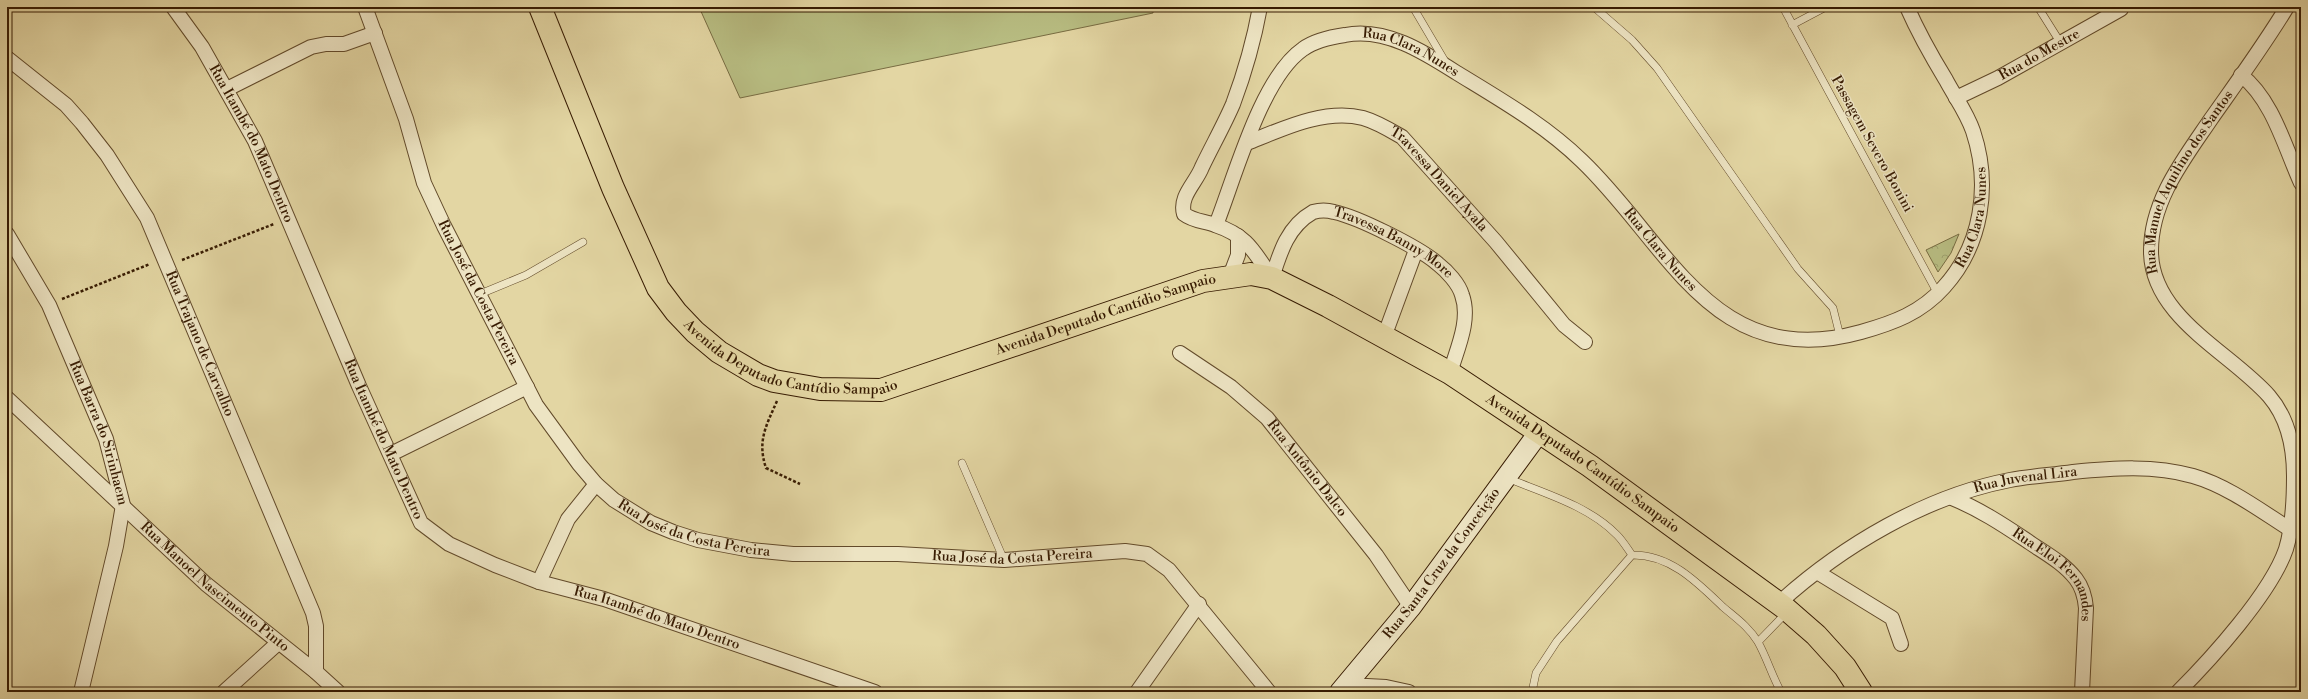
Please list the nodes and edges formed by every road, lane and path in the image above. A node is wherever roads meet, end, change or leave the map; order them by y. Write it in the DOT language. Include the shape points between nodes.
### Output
graph roads {
  1 [pos="173,7"];
  2 [pos="365,7"];
  3 [pos="540,7"];
  4 [pos="1260,7"];
  5 [pos="1413,7"];
  6 [pos="1594,7"];
  7 [pos="1783,7"];
  8 [pos="1826,7"];
  9 [pos="1907,7"];
  10 [pos="2038,7"];
  11 [pos="2287,7"];
  12 [pos="2122,8"];
  13 [pos="1792,25"];
  14 [pos="374,33"];
  15 [pos="2060,42"];
  16 [pos="7,58"];
  17 [pos="1448,66"];
  18 [pos="2241,75"];
  19 [pos="226,89"];
  20 [pos="1956,98"];
  21 [pos="1247,143"];
  22 [pos="2301,183"];
  23 [pos="289,218"];
  24 [pos="1216,225"];
  25 [pos="7,234"];
  26 [pos="1238,236"];
  27 [pos="584,242"];
  28 [pos="1416,250"];
  29 [pos="166,262"];
  30 [pos="1230,276"];
  31 [pos="1272,278"];
  32 [pos="480,294"];
  33 [pos="1938,294"];
  34 [pos="49,305"];
  35 [pos="1840,336"];
  36 [pos="1384,337"];
  37 [pos="1585,342"];
  38 [pos="1180,353"];
  39 [pos="1450,373"];
  40 [pos="784,383"];
  41 [pos="527,387"];
  42 [pos="7,398"];
  43 [pos="1540,431"];
  44 [pos="391,454"];
  45 [pos="962,463"];
  46 [pos="1506,477"];
  47 [pos="596,484"];
  48 [pos="800,484"];
  49 [pos="1952,498"];
  50 [pos="2297,499"];
  51 [pos="123,505"];
  52 [pos="2290,530"];
  53 [pos="1632,555"];
  54 [pos="1005,560"];
  55 [pos="1817,572"];
  56 [pos="539,582"];
  57 [pos="1199,604"];
  58 [pos="1412,607"];
  59 [pos="1784,607"];
  60 [pos="1758,642"];
  61 [pos="278,643"];
  62 [pos="1901,644"];
  63 [pos="316,672"];
  64 [pos="1344,688"];
  65 [pos="81,692"];
  66 [pos="224,692"];
  67 [pos="338,692"];
  68 [pos="875,692"];
  69 [pos="1137,692"];
  70 [pos="1269,692"];
  71 [pos="1409,692"];
  72 [pos="1532,692"];
  73 [pos="1781,692"];
  74 [pos="1861,692"];
  75 [pos="2082,692"];
  76 [pos="2178,692"];
  1 -- 19 [label="street, Rua Itambé do Mato Dentro" via="202,47"];
  2 -- 14 [label="street, Rua José da Costa Pereira"];
  3 -- 40 [label="main road, Avenida Deputado Cantídio Sampaio" via="613,188 658,288 676,312 719,352 758,375"];
  4 -- 24 [label="street, Avenida Deputado Cantídio Sampaio" via="1246,68 1232,106 1184,199 1184,214 1198,221"];
  5 -- 17 [label="lane"];
  6 -- 35 [label="lane" via="1632,40 1657,68 1798,269 1832,308"];
  7 -- 13 [label="lane, Passagem Severo Bonini"];
  8 -- 13 [label="lane"];
  9 -- 20 [label="street, Rua Clara Nunes"];
  10 -- 15 [label="lane"];
  11 -- 18 [label="street, Rua Manuel Aquilino dos Santos"];
  12 -- 15 [label="street, Rua do Mestre"];
  13 -- 33 [label="lane, Passagem Severo Bonini"];
  14 -- 19 [label="street" via="344,44 311,47"];
  14 -- 32 [label="street, Rua José da Costa Pereira" via="406,119 424,183"];
  15 -- 20 [label="street, Rua do Mestre" via="1998,78"];
  16 -- 29 [label="street, Rua Trajano de Carvalho" via="66,105 95,138 147,218"];
  17 -- 21 [label="street, Rua Clara Nunes" via="1383,36 1347,34 1319,41 1306,46 1281,71"];
  17 -- 35 [label="street, Rua Clara Nunes" via="1521,111 1580,158 1674,268 1726,316 1748,327 1785,338 1804,340"];
  18 -- 22 [label="street" via="2254,87 2267,108"];
  18 -- 50 [label="street, Rua Manuel Aquilino dos Santos" via="2167,186 2154,230 2152,263 2156,281 2172,306 2196,332 2270,397 2284,418 2292,449"];
  19 -- 23 [label="street, Rua Itambé do Mato Dentro" via="255,141"];
  20 -- 33 [label="street, Rua Clara Nunes" via="1973,131 1979,159 1982,204 1967,253 1957,271"];
  21 -- 24 [label="street, Rua Clara Nunes"];
  21 -- 37 [label="street, Travessa Daniel Ayala" via="1275,131 1318,118 1362,118 1387,128 1407,143 1496,242 1564,325"];
  23 -- 29 [label="path"];
  23 -- 44 [label="street, Rua Itambé do Mato Dentro" via="359,386"];
  24 -- 26 [label="street, Avenida Deputado Cantídio Sampaio"];
  25 -- 34 [label="street, Rua Barra do Sirinhaem"];
  26 -- 30 [label="street, Avenida Deputado Cantídio Sampaio" via="1238,255"];
  26 -- 31 [label="street, Avenida Deputado Cantídio Sampaio" via="1248,242"];
  27 -- 32 [label="lane" via="526,276"];
  28 -- 31 [label="street, Travessa Banny More" via="1358,220 1334,211 1320,210 1306,216 1294,228 1281,247"];
  28 -- 36 [label="street"];
  28 -- 39 [label="street, Travessa Banny More" via="1438,263 1452,278 1462,295 1465,311 1462,335"];
  29 -- 34 [label="path"];
  29 -- 63 [label="street, Rua Trajano de Carvalho" via="313,613 316,626"];
  30 -- 31 [label="main road, Avenida Deputado Cantídio Sampaio" via="1251,274"];
  30 -- 40 [label="main road, Avenida Deputado Cantídio Sampaio" via="1203,281 881,390 820,388"];
  31 -- 36 [label="main road, Avenida Deputado Cantídio Sampaio"];
  32 -- 41 [label="street, Rua José da Costa Pereira"];
  33 -- 35 [label="street, Rua Clara Nunes" via="1921,308 1894,323"];
  34 -- 51 [label="street, Rua Barra do Sirinhaem" via="106,439"];
  36 -- 39 [label="main road, Avenida Deputado Cantídio Sampaio"];
  38 -- 58 [label="street, Rua Antônio Dalco" via="1231,387 1267,418 1376,555"];
  39 -- 43 [label="main road, Avenida Deputado Cantídio Sampaio"];
  40 -- 48 [label="path" via="764,431 762,456 766,468"];
  41 -- 44 [label="street"];
  41 -- 47 [label="street, Rua José da Costa Pereira" via="545,417"];
  42 -- 51 [label="street, Rua Manoel Nascimento Pinto"];
  43 -- 46 [label="street, Rua Santa Cruz da Conceição"];
  43 -- 59 [label="main road, Avenida Deputado Cantídio Sampaio"];
  44 -- 56 [label="street, Rua Itambé do Mato Dentro" via="421,523 435,535 495,565"];
  45 -- 54 [label="lane"];
  46 -- 53 [label="lane" via="1569,503 1597,518 1617,535"];
  46 -- 58 [label="street, Rua Santa Cruz da Conceição"];
  47 -- 54 [label="street, Rua José da Costa Pereira" via="614,500 651,523 698,540 744,549 793,554 898,554"];
  47 -- 56 [label="street" via="568,519"];
  49 -- 52 [label="street, Rua Juvenal Lira" via="1980,487 2023,478 2128,468 2167,470 2195,476 2222,488"];
  49 -- 55 [label="street, Rua Juvenal Lira" via="1886,525"];
  49 -- 75 [label="street, Rua Eloi Fernandes" via="1980,510 2011,529 2056,560 2077,580 2085,596 2086,608"];
  50 -- 52 [label="street, Rua Manuel Aquilino dos Santos"];
  51 -- 61 [label="street, Rua Manoel Nascimento Pinto" via="206,584"];
  51 -- 65 [label="street, Rua Barra do Sirinhaem" via="113,560"];
  52 -- 76 [label="street, Rua Manuel Aquilino dos Santos" via="2278,568 2263,592 2230,634"];
  53 -- 60 [label="lane" via="1666,562 1685,573 1741,621"];
  53 -- 72 [label="lane" via="1557,640 1536,673"];
  54 -- 57 [label="street, Rua José da Costa Pereira" via="1096,553 1141,553 1169,570"];
  55 -- 59 [label="street, Rua Juvenal Lira"];
  55 -- 62 [label="street" via="1892,618"];
  56 -- 68 [label="street, Rua Itambé do Mato Dentro" via="604,599"];
  57 -- 69 [label="street"];
  57 -- 70 [label="street, Rua José da Costa Pereira"];
  58 -- 64 [label="street, Rua Santa Cruz da Conceição"];
  59 -- 60 [label="lane"];
  59 -- 74 [label="main road, Avenida Deputado Cantídio Sampaio" via="1816,635 1845,667"];
  60 -- 73 [label="lane"];
  61 -- 63 [label="street, Rua Manoel Nascimento Pinto"];
  61 -- 66 [label="street"];
  63 -- 67 [label="street, Rua Manoel Nascimento Pinto"];
  64 -- 71 [label="street" via="1386,687"];
}
